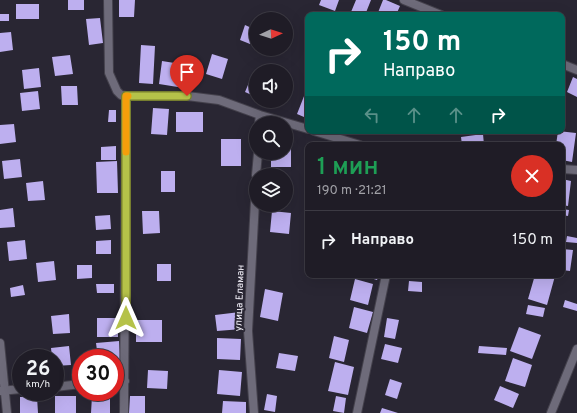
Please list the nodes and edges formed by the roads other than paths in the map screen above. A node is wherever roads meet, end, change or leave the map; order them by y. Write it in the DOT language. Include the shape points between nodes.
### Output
graph roads {
  1 [pos="108,0"];
  2 [pos="404,0"];
  3 [pos="434,12"];
  4 [pos="565,65"];
  5 [pos="577,70"];
  6 [pos="126,96"];
  7 [pos="253,116"];
  8 [pos="293,126"];
  9 [pos="305,128"];
  10 [pos="324,134"];
  11 [pos="350,142"];
  12 [pos="565,169"];
  13 [pos="577,170"];
  14 [pos="254,212"];
  15 [pos="385,278"];
  16 [pos="0,343"];
  17 [pos="577,349"];
  18 [pos="125,381"];
  19 [pos="12,390"];
  20 [pos="2,391"];
  21 [pos="6,413"];
  22 [pos="124,413"];
  23 [pos="254,413"];
  24 [pos="357,413"];
  25 [pos="550,413"];
  1 -- 6 [label="street" via="109,73 117,91"];
  2 -- 3 [label="street"];
  4 -- 5 [label="street"];
  6 -- 7 [label="street" via="187,96 219,100"];
  6 -- 18 [label="street"];
  8 -- 9 [label="street"];
  10 -- 11 [label="street"];
  12 -- 13 [label="street"];
  14 -- 23 [label="street, улица Еламан" via="248,331"];
  15 -- 24 [label="street"];
  16 -- 20 [label="street"];
  17 -- 25 [label="street"];
  18 -- 22 [label="street"];
  19 -- 20 [label="street"];
  20 -- 21 [label="street"];
}
